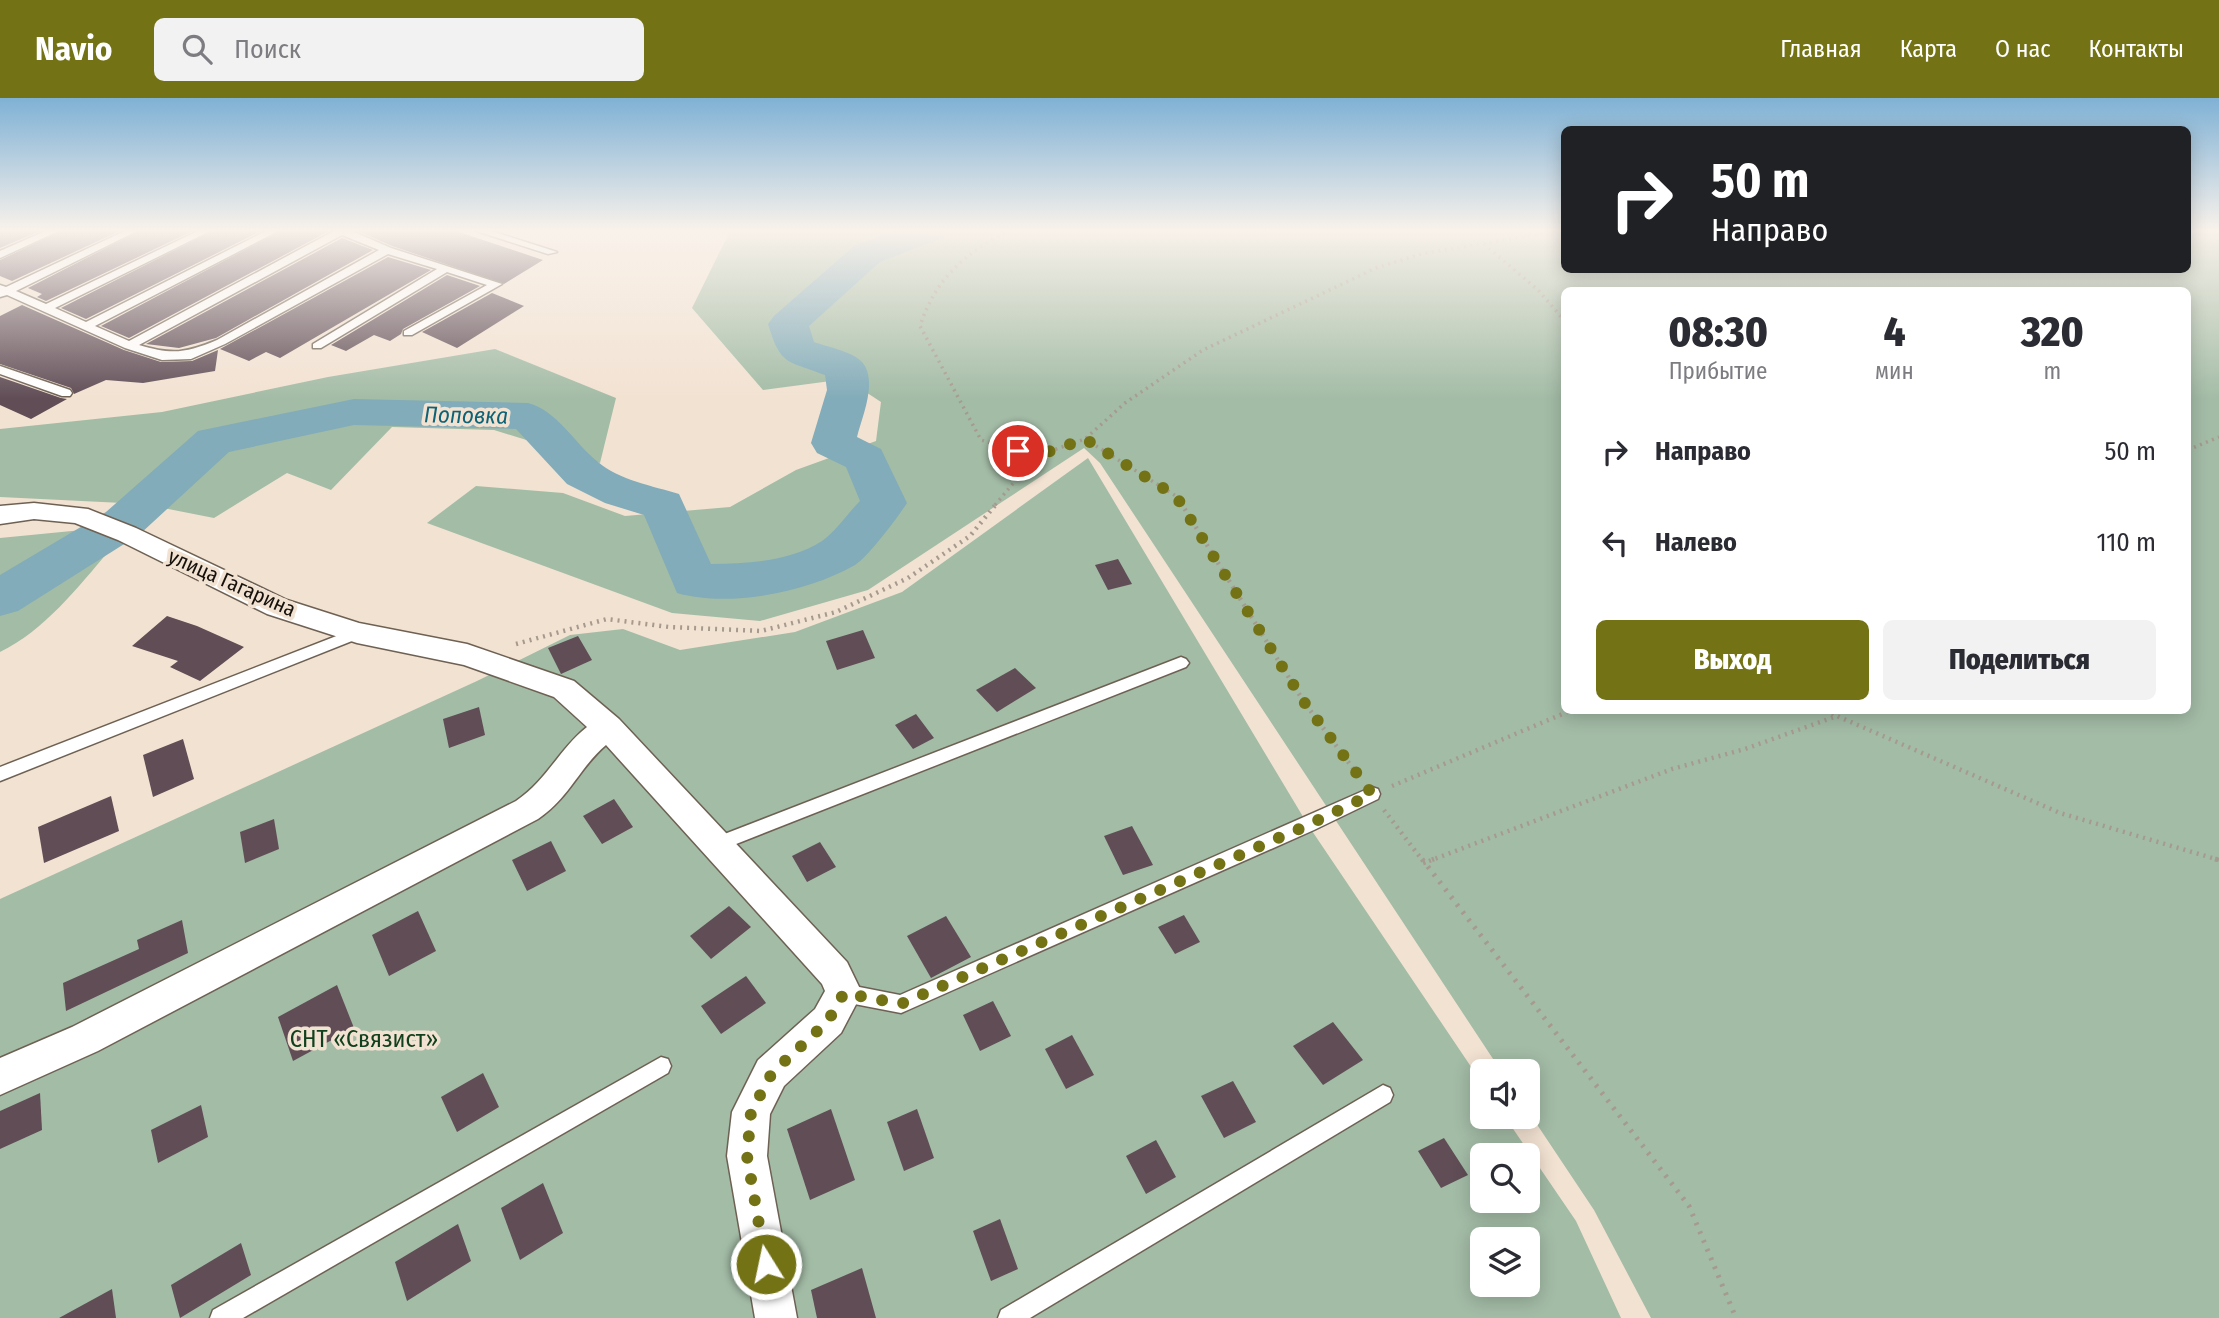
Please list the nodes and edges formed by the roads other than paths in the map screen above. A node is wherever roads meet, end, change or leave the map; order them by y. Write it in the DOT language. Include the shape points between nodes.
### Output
graph roads {
  1 [pos="93,286"];
  2 [pos="165,286"];
  3 [pos="238,286"];
  4 [pos="322,286"];
  5 [pos="416,286"];
  6 [pos="493,286"];
  7 [pos="2,291"];
  8 [pos="46,309"];
  9 [pos="85,327"];
  10 [pos="408,333"];
  11 [pos="129,346"];
  12 [pos="317,346"];
  13 [pos="0,370"];
  14 [pos="66,393"];
  15 [pos="0,515"];
  16 [pos="357,634"];
  17 [pos="1181,663"];
  18 [pos="608,727"];
  19 [pos="0,775"];
  20 [pos="1372,794"];
  21 [pos="715,845"];
  22 [pos="844,993"];
  23 [pos="660,1066"];
  24 [pos="0,1077"];
  25 [pos="1382,1095"];
  26 [pos="221,1318"];
  27 [pos="776,1318"];
  28 [pos="1009,1318"];
  1 -- 8 [label="lane"];
  2 -- 9 [label="lane"];
  3 -- 11 [label="lane"];
  4 -- 11 [label="lane" via="191,355 162,356"];
  5 -- 12 [label="lane"];
  6 -- 10 [label="lane"];
  7 -- 8 [label="lane"];
  8 -- 9 [label="lane"];
  9 -- 11 [label="lane"];
  13 -- 14 [label="lane"];
  15 -- 16 [label="street, улица Гагарина" via="34,511 79,515 277,607"];
  16 -- 18 [label="street, улица Гагарина" via="467,655 564,689"];
  16 -- 19 [label="lane"];
  17 -- 21 [label="lane"];
  18 -- 21 [label="street, улица Гагарина"];
  18 -- 24 [label="street" via="587,744 547,796 527,810 97,1033"];
  20 -- 22 [label="lane" via="901,1004"];
  21 -- 22 [label="street, улица Гагарина" via="835,973"];
  22 -- 27 [label="street" via="828,1021 772,1073 751,1112 747,1156"];
  23 -- 26 [label="lane"];
  25 -- 28 [label="lane"];
}
